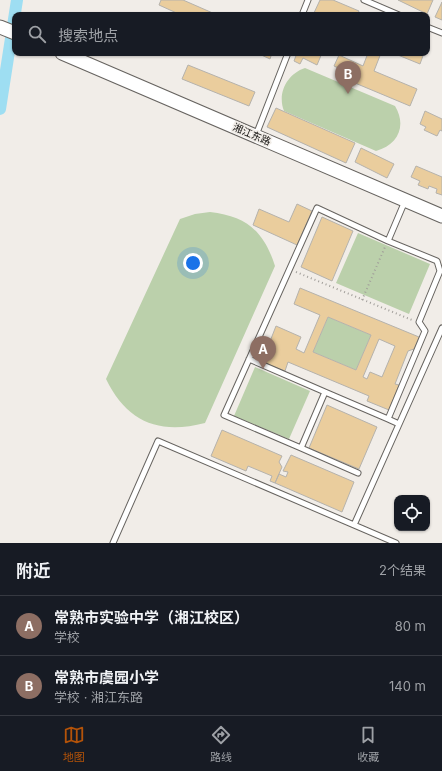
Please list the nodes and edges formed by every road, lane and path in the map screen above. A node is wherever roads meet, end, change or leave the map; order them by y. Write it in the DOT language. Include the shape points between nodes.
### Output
graph roads {
  1 [pos="308,0"];
  2 [pos="364,0"];
  3 [pos="303,12"];
  4 [pos="392,12"];
  5 [pos="0,27"];
  6 [pos="430,28"];
  7 [pos="12,32"];
  8 [pos="442,33"];
  9 [pos="69,56"];
  10 [pos="287,56"];
  11 [pos="256,135"];
  12 [pos="406,200"];
  13 [pos="442,216"];
  14 [pos="388,241"];
  15 [pos="290,269"];
  16 [pos="362,300"];
  17 [pos="419,322"];
  18 [pos="442,328"];
  19 [pos="249,359"];
  20 [pos="325,392"];
  21 [pos="388,419"];
  22 [pos="399,424"];
  23 [pos="301,448"];
  24 [pos="358,473"];
  25 [pos="354,525"];
  26 [pos="113,543"];
  27 [pos="396,543"];
  1 -- 3 [label="lane"];
  2 -- 4 [label="lane"];
  5 -- 7 [label="street"];
  6 -- 8 [label="lane"];
  9 -- 11 [label="street, 湘江东路"];
  10 -- 11 [label="lane"];
  11 -- 12 [label="street, 湘江东路"];
  12 -- 13 [label="street, 湘江东路"];
  12 -- 14 [label="lane"];
  14 -- 15 [label="lane" via="317,208"];
  14 -- 16 [label="path"];
  14 -- 17 [label="lane" via="437,261 440,271"];
  15 -- 16 [label="path"];
  15 -- 19 [label="lane"];
  16 -- 17 [label="path"];
  17 -- 21 [label="lane" via="425,331"];
  18 -- 22 [label="lane"];
  19 -- 20 [label="lane"];
  19 -- 23 [label="lane" via="224,415"];
  20 -- 21 [label="lane"];
  20 -- 23 [label="lane"];
  21 -- 22 [label="lane"];
  22 -- 25 [label="lane"];
  23 -- 24 [label="lane"];
  25 -- 26 [label="lane" via="158,441"];
  25 -- 27 [label="lane"];
}
